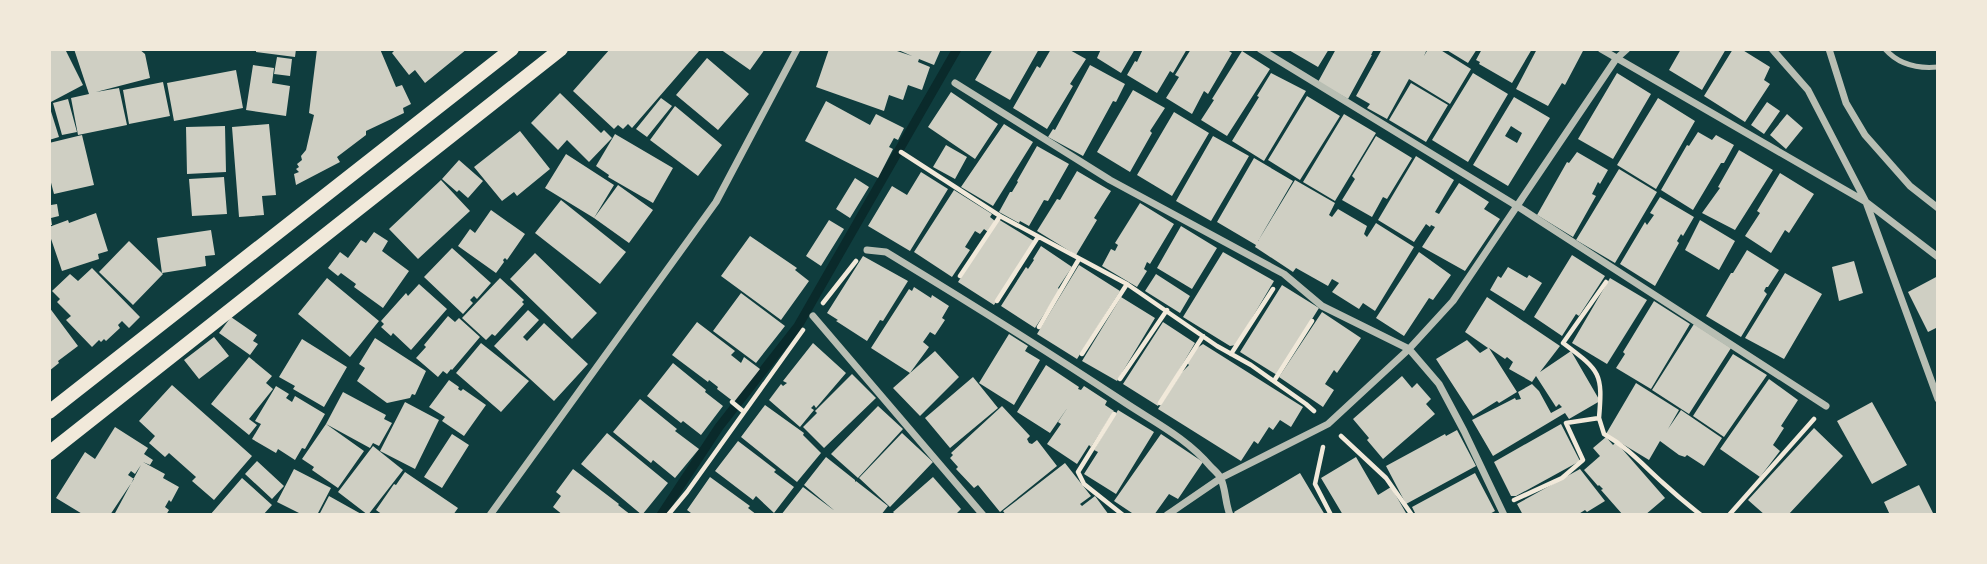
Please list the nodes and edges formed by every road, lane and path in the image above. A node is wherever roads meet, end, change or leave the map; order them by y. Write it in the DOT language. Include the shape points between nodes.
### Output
graph roads {
  1 [pos="512,49"];
  2 [pos="561,49"];
  3 [pos="797,49"];
  4 [pos="1260,49"];
  5 [pos="1601,49"];
  6 [pos="1627,49"];
  7 [pos="1772,49"];
  8 [pos="1829,49"];
  9 [pos="1885,49"];
  10 [pos="1616,59"];
  11 [pos="1938,67"];
  12 [pos="956,83"];
  13 [pos="901,152"];
  14 [pos="1866,202"];
  15 [pos="1517,206"];
  16 [pos="1938,208"];
  17 [pos="1000,216"];
  18 [pos="1038,237"];
  19 [pos="867,250"];
  20 [pos="1938,257"];
  21 [pos="1079,259"];
  22 [pos="1614,270"];
  23 [pos="1283,274"];
  24 [pos="1127,284"];
  25 [pos="950,291"];
  26 [pos="1322,306"];
  27 [pos="1167,310"];
  28 [pos="813,316"];
  29 [pos="987,316"];
  30 [pos="1203,336"];
  31 [pos="1031,341"];
  32 [pos="1409,349"];
  33 [pos="1231,354"];
  34 [pos="1073,369"];
  35 [pos="1274,381"];
  36 [pos="1110,393"];
  37 [pos="1938,399"];
  38 [pos="1122,401"];
  39 [pos="732,402"];
  40 [pos="1826,405"];
  41 [pos="49,412"];
  42 [pos="744,412"];
  43 [pos="1149,417"];
  44 [pos="1599,418"];
  45 [pos="1328,424"];
  46 [pos="49,453"];
  47 [pos="1221,478"];
  48 [pos="1499,507"];
  49 [pos="489,515"];
  50 [pos="668,515"];
  51 [pos="983,515"];
  52 [pos="1123,515"];
  53 [pos="1167,515"];
  54 [pos="1230,515"];
  55 [pos="1331,515"];
  56 [pos="1412,515"];
  57 [pos="1504,515"];
  58 [pos="1701,515"];
  59 [pos="1729,515"];
  1 -- 41 [label="main road"];
  2 -- 46 [label="main road"];
  3 -- 49 [label="street" via="716,202"];
  4 -- 15 [label="street"];
  5 -- 10 [label="street"];
  6 -- 10 [label="street"];
  7 -- 14 [label="street" via="1808,90"];
  8 -- 16 [label="street" via="1846,103 1865,135 1910,186"];
  9 -- 11 [label="lane" via="1901,63 1922,69"];
  10 -- 14 [label="street"];
  10 -- 15 [label="street"];
  12 -- 23 [label="street" via="1110,180"];
  13 -- 17 [label="path"];
  14 -- 20 [label="street"];
  14 -- 37 [label="street"];
  15 -- 22 [label="street"];
  15 -- 32 [label="street" via="1453,301"];
  17 -- 18 [label="path"];
  17 -- 25 [label="path"];
  18 -- 21 [label="path"];
  18 -- 29 [label="path"];
  19 -- 25 [label="street" via="886,252"];
  19 -- 28 [label="path"];
  21 -- 24 [label="path"];
  21 -- 31 [label="path"];
  22 -- 40 [label="street"];
  22 -- 44 [label="path" via="1563,343 1593,366 1602,387"];
  23 -- 26 [label="street"];
  23 -- 33 [label="path"];
  24 -- 27 [label="path"];
  24 -- 34 [label="path"];
  25 -- 29 [label="street"];
  26 -- 32 [label="street"];
  26 -- 35 [label="path"];
  27 -- 30 [label="path"];
  27 -- 36 [label="path"];
  28 -- 42 [label="path"];
  28 -- 51 [label="street"];
  29 -- 31 [label="street"];
  30 -- 33 [label="path"];
  30 -- 43 [label="path"];
  31 -- 34 [label="street"];
  32 -- 45 [label="street"];
  32 -- 48 [label="street" via="1439,384"];
  33 -- 35 [label="path"];
  34 -- 36 [label="street"];
  35 -- 45 [label="path"];
  36 -- 38 [label="street"];
  38 -- 43 [label="street"];
  38 -- 52 [label="path" via="1078,472 1084,484"];
  39 -- 42 [label="path"];
  40 -- 59 [label="path"];
  42 -- 50 [label="path"];
  43 -- 47 [label="street" via="1203,457"];
  44 -- 48 [label="path" via="1566,423 1583,460 1562,478"];
  44 -- 58 [label="path" via="1604,434"];
  45 -- 47 [label="street"];
  45 -- 55 [label="path" via="1315,484"];
  45 -- 56 [label="path" via="1386,478"];
  47 -- 53 [label="street"];
  47 -- 54 [label="street"];
  48 -- 57 [label="street"];
}
